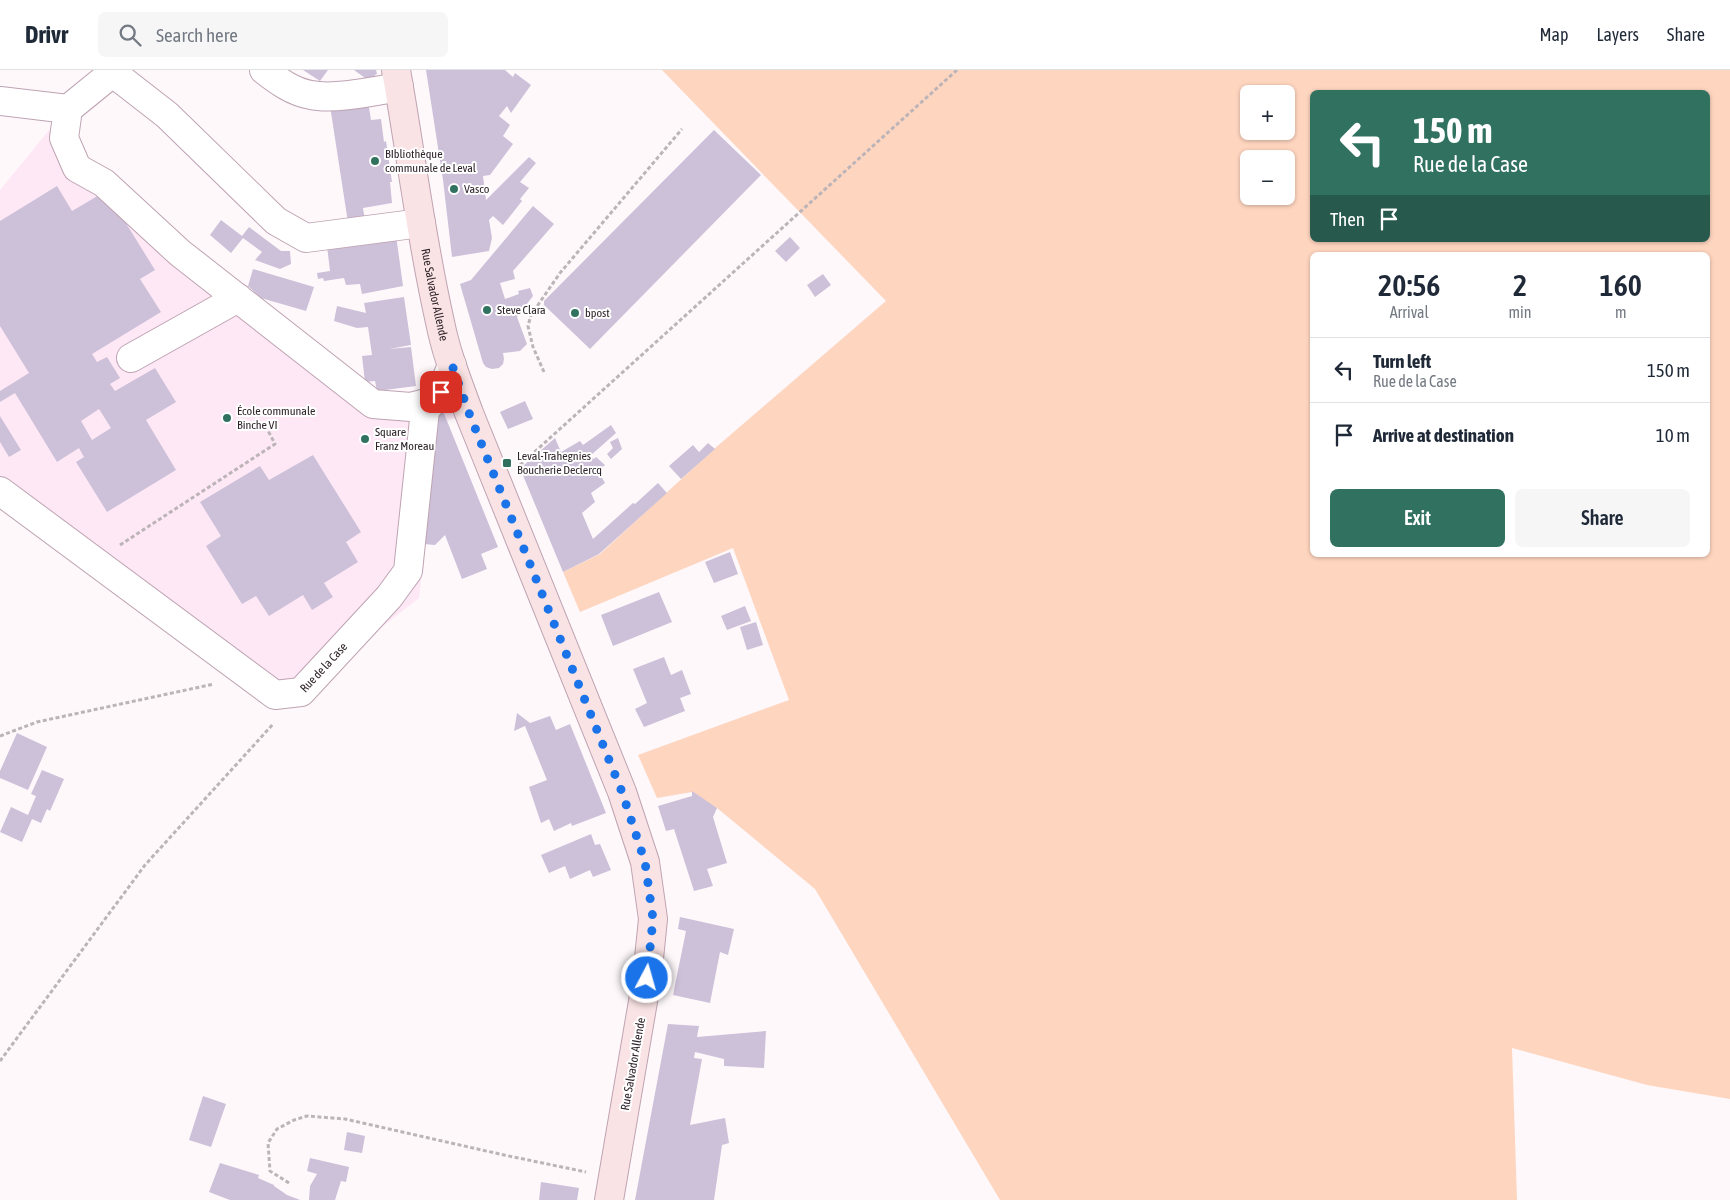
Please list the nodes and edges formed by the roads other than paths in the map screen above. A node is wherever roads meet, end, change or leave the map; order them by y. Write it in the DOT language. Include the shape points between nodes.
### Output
graph roads {
  1 [pos="264,70"];
  2 [pos="114,72"];
  3 [pos="398,79"];
  4 [pos="0,100"];
  5 [pos="68,109"];
  6 [pos="421,223"];
  7 [pos="238,298"];
  8 [pos="131,358"];
  9 [pos="452,365"];
  10 [pos="433,401"];
  11 [pos="0,491"];
  12 [pos="611,1187"];
  1 -- 3 [label="street" via="279,83 311,95 341,96"];
  2 -- 5 [label="street"];
  2 -- 6 [label="street" via="167,115 276,221 306,238"];
  3 -- 6 [label="street, Rue Salvador Allende"];
  4 -- 5 [label="street"];
  5 -- 7 [label="street" via="64,138 77,168 104,183 180,253"];
  6 -- 9 [label="street, Rue Salvador Allende" via="440,323"];
  7 -- 8 [label="street"];
  7 -- 10 [label="street" via="372,404 411,407"];
  9 -- 10 [label="street, Rue de la Case" via="441,392"];
  9 -- 12 [label="street, Rue Salvador Allende" via="622,792 645,862 653,919 647,978"];
  10 -- 11 [label="street, Rue de la Case" via="425,410 408,571 389,597 301,692 275,696"];
}
